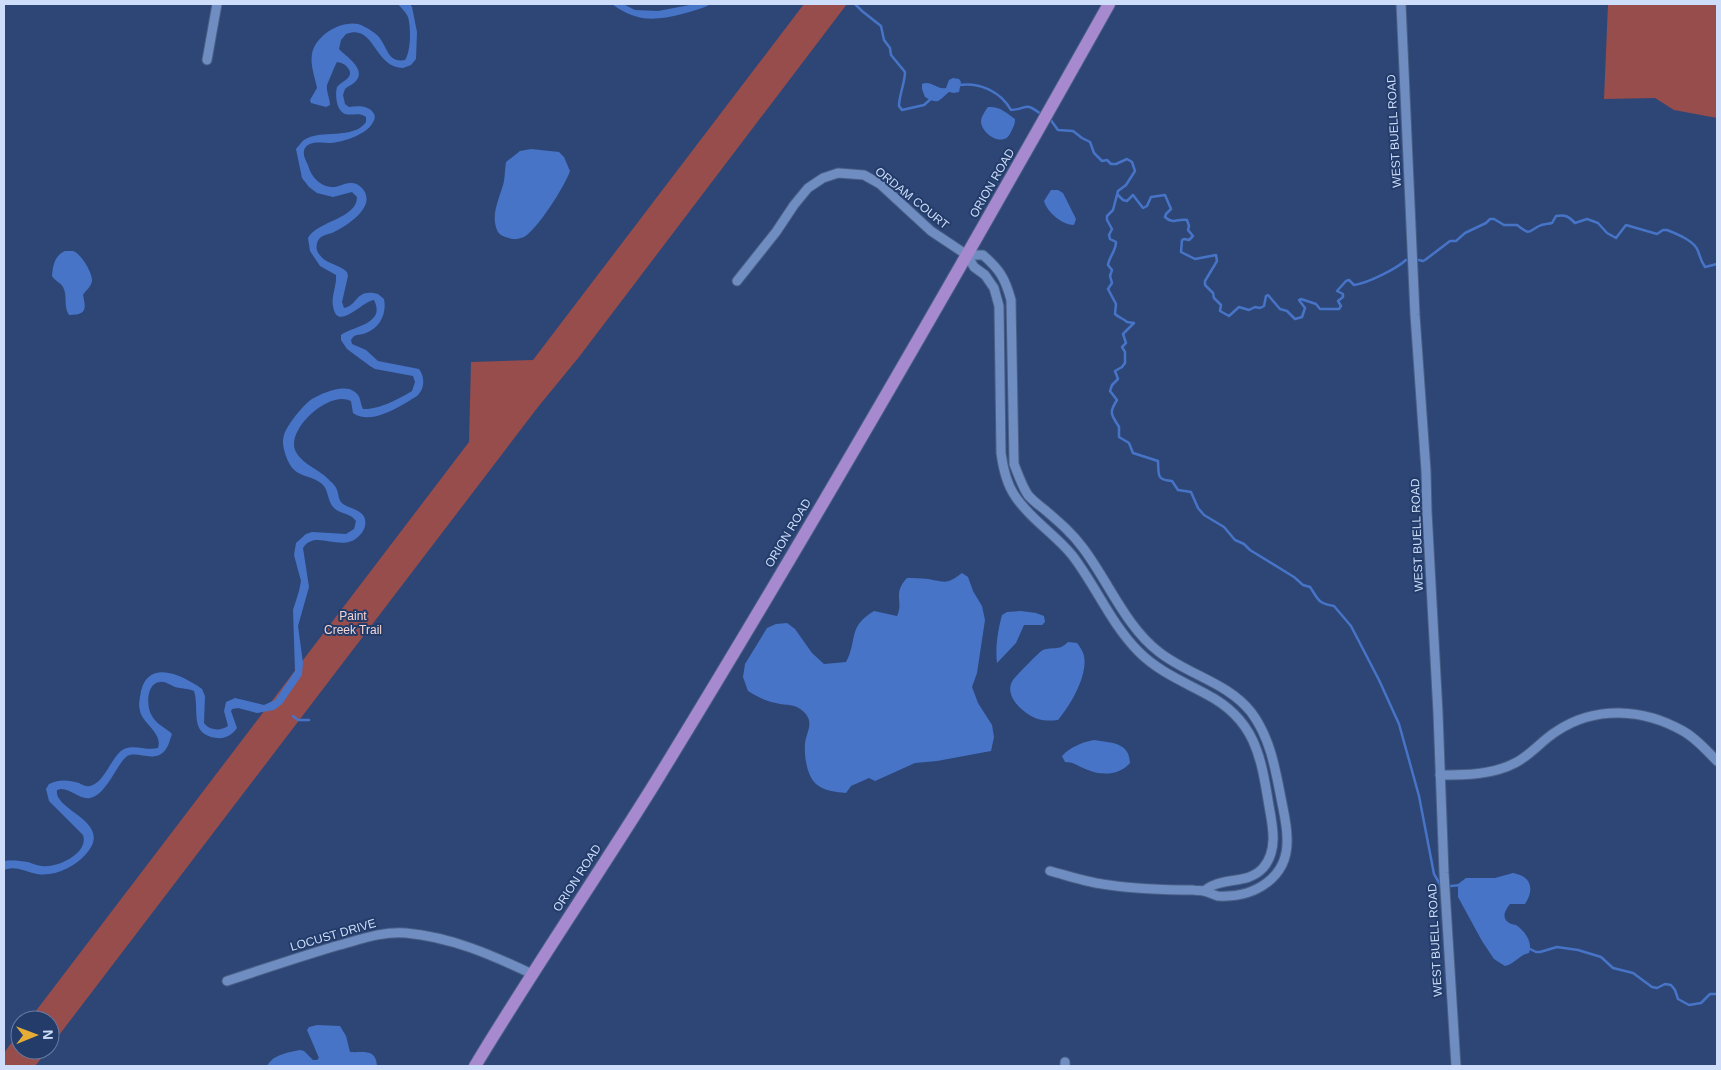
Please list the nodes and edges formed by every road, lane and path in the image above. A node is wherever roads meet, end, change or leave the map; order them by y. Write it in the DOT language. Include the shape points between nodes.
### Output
graph roads {
  1 [pos="217,4"];
  2 [pos="1109,4"];
  3 [pos="1401,4"];
  4 [pos="207,60"];
  5 [pos="967,255"];
  6 [pos="1002,275"];
  7 [pos="737,280"];
  8 [pos="991,284"];
  9 [pos="999,328"];
  10 [pos="1012,328"];
  11 [pos="1014,457"];
  12 [pos="1002,458"];
  13 [pos="1099,571"];
  14 [pos="1088,578"];
  15 [pos="1161,654"];
  16 [pos="1155,666"];
  17 [pos="1717,761"];
  18 [pos="1276,772"];
  19 [pos="1264,775"];
  20 [pos="1440,775"];
  21 [pos="1050,870"];
  22 [pos="1204,891"];
  23 [pos="532,974"];
  24 [pos="227,981"];
  25 [pos="474,1066"];
  26 [pos="1456,1066"];
  1 -- 4 [label="street"];
  2 -- 5 [label="main road, ORION ROAD"];
  3 -- 20 [label="street, WEST BUELL ROAD"];
  5 -- 6 [label="street" via="983,255"];
  5 -- 7 [label="street, ORDAM COURT" via="931,231 880,184 864,175 838,173 808,188"];
  5 -- 8 [label="street"];
  5 -- 23 [label="main road, ORION ROAD" via="670,757"];
  6 -- 8 [label="street"];
  6 -- 10 [label="street" via="1011,300"];
  8 -- 9 [label="street" via="999,306"];
  9 -- 10 [label="street"];
  9 -- 12 [label="street"];
  10 -- 11 [label="street"];
  11 -- 12 [label="street"];
  11 -- 13 [label="street" via="1014,464 1029,496 1069,532"];
  12 -- 14 [label="street" via="1014,495 1027,513 1061,542"];
  13 -- 14 [label="street"];
  13 -- 15 [label="street" via="1131,622"];
  14 -- 16 [label="street" via="1122,632"];
  15 -- 16 [label="street"];
  15 -- 18 [label="street" via="1232,693 1243,703 1262,729"];
  16 -- 19 [label="street" via="1235,713 1259,753"];
  17 -- 20 [label="street" via="1684,732 1664,721 1640,714 1614,712 1569,724 1532,752 1497,770"];
  18 -- 19 [label="street"];
  18 -- 22 [label="street" via="1288,838 1284,861 1278,872 1261,888 1250,892 1216,896"];
  19 -- 22 [label="street" via="1272,825 1270,857 1249,877 1214,885"];
  20 -- 26 [label="street, WEST BUELL ROAD"];
  21 -- 22 [label="street" via="1107,885"];
  23 -- 24 [label="street, LOCUST DRIVE" via="481,950 438,938 385,933"];
  23 -- 25 [label="main road, ORION ROAD"];
}
